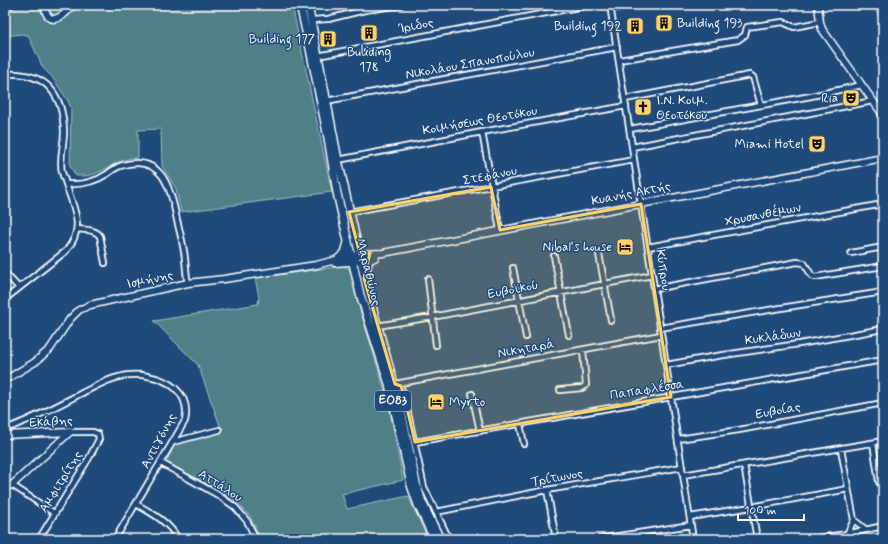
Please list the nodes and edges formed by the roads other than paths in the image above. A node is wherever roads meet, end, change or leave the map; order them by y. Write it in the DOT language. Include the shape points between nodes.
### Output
graph roads {
  1 [pos="11,5"];
  2 [pos="44,5"];
  3 [pos="73,5"];
  4 [pos="300,5"];
  5 [pos="308,5"];
  6 [pos="401,5"];
  7 [pos="589,5"];
  8 [pos="632,5"];
  9 [pos="818,5"];
  10 [pos="5,7"];
  11 [pos="611,7"];
  12 [pos="312,20"];
  13 [pos="820,22"];
  14 [pos="617,47"];
  15 [pos="317,56"];
  16 [pos="619,60"];
  17 [pos="5,74"];
  18 [pos="862,85"];
  19 [pos="625,99"];
  20 [pos="326,101"];
  21 [pos="873,101"];
  22 [pos="761,105"];
  23 [pos="626,106"];
  24 [pos="883,115"];
  25 [pos="630,129"];
  26 [pos="482,132"];
  27 [pos="632,147"];
  28 [pos="883,158"];
  29 [pos="338,160"];
  30 [pos="634,160"];
  31 [pos="5,176"];
  32 [pos="66,184"];
  33 [pos="491,187"];
  34 [pos="641,204"];
  35 [pos="883,204"];
  36 [pos="349,212"];
  37 [pos="5,216"];
  38 [pos="77,229"];
  39 [pos="500,230"];
  40 [pos="348,240"];
  41 [pos="648,247"];
  42 [pos="883,247"];
  43 [pos="383,253"];
  44 [pos="851,253"];
  45 [pos="599,254"];
  46 [pos="554,256"];
  47 [pos="375,257"];
  48 [pos="357,258"];
  49 [pos="338,259"];
  50 [pos="330,262"];
  51 [pos="105,263"];
  52 [pos="883,266"];
  53 [pos="513,268"];
  54 [pos="5,272"];
  55 [pos="652,275"];
  56 [pos="364,278"];
  57 [pos="428,279"];
  58 [pos="188,283"];
  59 [pos="605,284"];
  60 [pos="19,288"];
  61 [pos="654,289"];
  62 [pos="561,292"];
  63 [pos="883,292"];
  64 [pos="5,299"];
  65 [pos="519,300"];
  66 [pos="432,317"];
  67 [pos="612,320"];
  68 [pos="377,326"];
  69 [pos="660,328"];
  70 [pos="883,329"];
  71 [pos="569,335"];
  72 [pos="661,335"];
  73 [pos="526,337"];
  74 [pos="436,345"];
  75 [pos="583,350"];
  76 [pos="883,360"];
  77 [pos="666,365"];
  78 [pos="5,380"];
  79 [pos="395,384"];
  80 [pos="560,390"];
  81 [pos="472,394"];
  82 [pos="671,397"];
  83 [pos="883,403"];
  84 [pos="520,424"];
  85 [pos="5,429"];
  86 [pos="219,430"];
  87 [pos="480,430"];
  88 [pos="70,432"];
  89 [pos="98,434"];
  90 [pos="5,435"];
  91 [pos="678,439"];
  92 [pos="883,441"];
  93 [pos="173,442"];
  94 [pos="415,442"];
  95 [pos="873,443"];
  96 [pos="524,444"];
  97 [pos="841,449"];
  98 [pos="160,463"];
  99 [pos="744,465"];
  100 [pos="682,467"];
  101 [pos="683,475"];
  102 [pos="879,482"];
  103 [pos="12,485"];
  104 [pos="5,487"];
  105 [pos="848,489"];
  106 [pos="547,490"];
  107 [pos="136,504"];
  108 [pos="751,507"];
  109 [pos="436,512"];
  110 [pos="54,514"];
  111 [pos="690,517"];
  112 [pos="854,520"];
  113 [pos="691,524"];
  114 [pos="883,526"];
  115 [pos="864,529"];
  116 [pos="843,536"];
  117 [pos="39,539"];
  118 [pos="115,539"];
  119 [pos="178,539"];
  120 [pos="256,539"];
  121 [pos="434,539"];
  122 [pos="440,539"];
  123 [pos="448,539"];
  124 [pos="556,539"];
  125 [pos="598,539"];
  126 [pos="693,539"];
  127 [pos="757,539"];
  128 [pos="810,539"];
  1 -- 10 [label="street"];
  2 -- 3 [label="street" via="45,11 53,19 65,15"];
  4 -- 40 [label="main road, Μαραθώνος / ΕΟ83"];
  5 -- 12 [label="main road, Μαραθώνος / ΕΟ83"];
  6 -- 12 [label="street"];
  7 -- 15 [label="street, Ίριδος"];
  8 -- 11 [label="street"];
  9 -- 13 [label="street"];
  11 -- 14 [label="street, Κύπρου"];
  12 -- 15 [label="main road, Μαραθώνος / ΕΟ83"];
  13 -- 16 [label="street" via="794,27 784,22 747,27 745,35 738,40"];
  13 -- 18 [label="street" via="822,30"];
  14 -- 16 [label="street, Κύπρου"];
  14 -- 20 [label="street, Νικολάου Σπανοπούλου"];
  15 -- 20 [label="main road, Μαραθώνος / ΕΟ83"];
  16 -- 19 [label="street, Κύπρου"];
  17 -- 32 [label="street" via="16,73 33,77 47,85 58,98 64,133 62,171"];
  18 -- 21 [label="street"];
  18 -- 22 [label="street"];
  19 -- 22 [label="street" via="750,75 753,76"];
  19 -- 23 [label="street, Κύπρου"];
  20 -- 29 [label="main road, Μαραθώνος / ΕΟ83"];
  21 -- 24 [label="street"];
  21 -- 27 [label="street"];
  22 -- 25 [label="street"];
  23 -- 25 [label="street, Κύπρου"];
  23 -- 26 [label="street, Κοιμήσεως Θεοτόκου"];
  25 -- 27 [label="street, Κύπρου"];
  26 -- 29 [label="street, Κοιμήσεως Θεοτόκου"];
  26 -- 33 [label="street"];
  27 -- 30 [label="street, Κύπρου"];
  28 -- 34 [label="street, Κυανής Ακτής"];
  29 -- 36 [label="main road, Μαραθώνος / ΕΟ83"];
  30 -- 33 [label="street, Στεφάνου"];
  30 -- 34 [label="street, Κύπρου"];
  31 -- 37 [label="street"];
  32 -- 38 [label="street" via="77,218"];
  32 -- 58 [label="street" via="84,184 106,175 119,166 131,164 145,164 160,171 168,183 173,198"];
  33 -- 36 [label="street, Στεφάνου"];
  33 -- 39 [label="street"];
  34 -- 39 [label="street, Κυανής Ακτής"];
  34 -- 41 [label="street, Κύπρου"];
  35 -- 41 [label="street, Χρυσανθέμων"];
  36 -- 48 [label="main road, Μαραθώνος / ΕΟ83"];
  38 -- 51 [label="street" via="98,233"];
  38 -- 60 [label="street" via="66,251"];
  39 -- 43 [label="street, Κυανής Ακτής"];
  40 -- 48 [label="main road, Μαραθώνος / ΕΟ83"];
  40 -- 49 [label="main road" via="345,253"];
  41 -- 55 [label="street, Κύπρου"];
  42 -- 44 [label="street"];
  43 -- 47 [label="street, Κυανής Ακτής"];
  43 -- 48 [label="street, Κυανής Ακτής"];
  45 -- 59 [label="street"];
  46 -- 62 [label="street"];
  47 -- 48 [label="street, Κυανής Ακτής"];
  47 -- 56 [label="main road" via="367,263"];
  48 -- 49 [label="street"];
  48 -- 50 [label="street"];
  48 -- 56 [label="main road, Μαραθώνος / ΕΟ83"];
  48 -- 121 [label="main road, Μαραθώνος / ΕΟ83" via="360,294 389,384 411,485"];
  49 -- 50 [label="street"];
  50 -- 58 [label="street, Ισμήνης"];
  52 -- 61 [label="street" via="815,277 804,263 797,262"];
  53 -- 65 [label="street"];
  54 -- 60 [label="street"];
  55 -- 59 [label="street, Ευβοϊκού"];
  55 -- 61 [label="street, Κύπρου"];
  56 -- 68 [label="main road, Μαραθώνος / ΕΟ83"];
  57 -- 66 [label="street"];
  58 -- 78 [label="street, Ισμήνης" via="108,300 79,310 70,318 50,349 35,362"];
  59 -- 62 [label="street, Ευβοϊκού"];
  59 -- 67 [label="street"];
  60 -- 64 [label="street"];
  61 -- 69 [label="street, Κύπρου"];
  62 -- 65 [label="street, Ευβοϊκού"];
  62 -- 71 [label="street"];
  63 -- 69 [label="street"];
  65 -- 66 [label="street, Ευβοϊκού"];
  65 -- 73 [label="street"];
  66 -- 68 [label="street, Ευβοϊκού"];
  66 -- 74 [label="street"];
  68 -- 79 [label="main road, Μαραθώνος / ΕΟ83"];
  69 -- 72 [label="street, Κύπρου"];
  70 -- 77 [label="street, Κυκλάδων"];
  72 -- 75 [label="street, Νικηταρά"];
  72 -- 77 [label="street, Κύπρου"];
  75 -- 79 [label="street, Νικηταρά"];
  75 -- 80 [label="street" via="586,385 582,388"];
  76 -- 82 [label="street, Παπαφλέσσα"];
  77 -- 82 [label="street, Κύπρου"];
  79 -- 94 [label="street" via="400,386 404,395"];
  79 -- 122 [label="main road, Μαραθώνος / ΕΟ83" via="416,484"];
  81 -- 87 [label="street"];
  82 -- 84 [label="street, Παπαφλέσσα"];
  82 -- 91 [label="street, Κύπρου"];
  83 -- 91 [label="street, Ευβοίας"];
  84 -- 87 [label="street, Παπαφλέσσα"];
  84 -- 96 [label="street"];
  85 -- 93 [label="street, Αντιγόνης" via="100,384 115,378 140,375 170,385 179,392 184,401 185,419"];
  86 -- 93 [label="street"];
  87 -- 94 [label="street, Παπαφλέσσα"];
  88 -- 89 [label="street, Εκάβης"];
  88 -- 90 [label="street, Εκάβης"];
  88 -- 103 [label="street"];
  89 -- 110 [label="street, Αμφιτρίτης" via="99,439 93,451"];
  91 -- 100 [label="street, Κύπρου"];
  92 -- 95 [label="street"];
  93 -- 98 [label="street, Αντιγόνης"];
  94 -- 109 [label="street" via="424,487"];
  95 -- 97 [label="street"];
  95 -- 102 [label="street"];
  97 -- 99 [label="street"];
  97 -- 105 [label="street"];
  98 -- 107 [label="street, Αντιγόνης"];
  98 -- 120 [label="street, Αττάλου" via="235,507 247,521"];
  99 -- 101 [label="street"];
  99 -- 108 [label="street"];
  100 -- 101 [label="street, Κύπρου"];
  100 -- 106 [label="street, Τρίτωνος"];
  101 -- 111 [label="street, Κύπρου"];
  103 -- 104 [label="street"];
  103 -- 110 [label="street"];
  105 -- 108 [label="street"];
  105 -- 112 [label="street"];
  106 -- 109 [label="street, Τρίτωνος"];
  106 -- 124 [label="street"];
  107 -- 118 [label="street, Αντιγόνης"];
  107 -- 119 [label="street" via="165,523"];
  108 -- 111 [label="street"];
  108 -- 127 [label="street"];
  109 -- 123 [label="street"];
  110 -- 117 [label="street, Αμφιτρίτης"];
  111 -- 113 [label="street, Κύπρου"];
  112 -- 115 [label="street"];
  112 -- 116 [label="street"];
  113 -- 125 [label="street"];
  113 -- 126 [label="street, Κύπρου"];
  114 -- 115 [label="street"];
  115 -- 116 [label="street"];
  116 -- 128 [label="street"];
}
